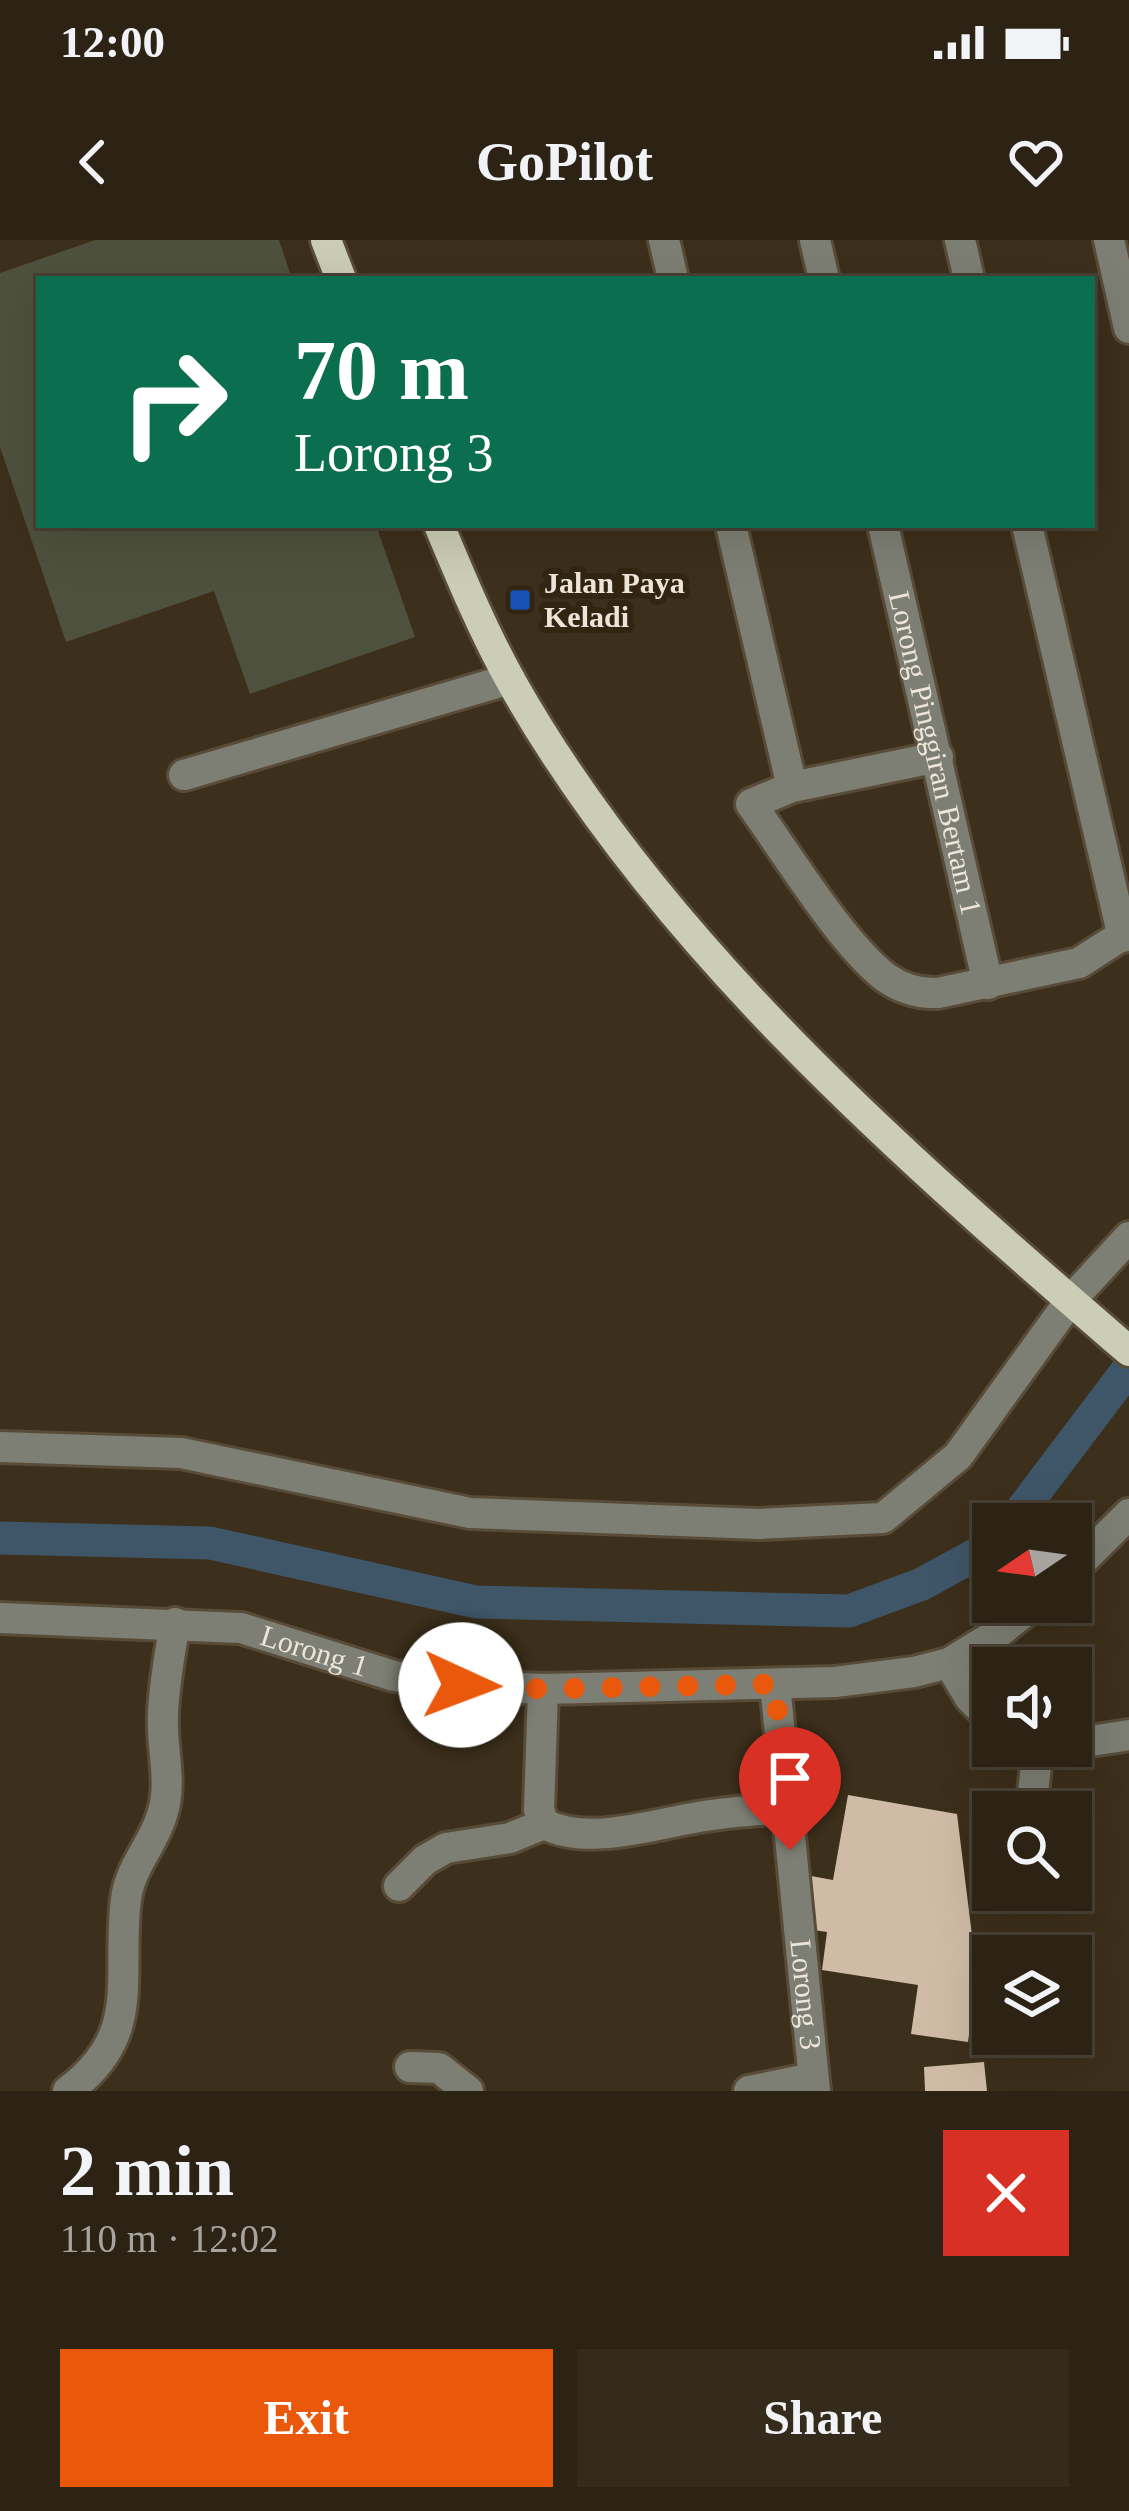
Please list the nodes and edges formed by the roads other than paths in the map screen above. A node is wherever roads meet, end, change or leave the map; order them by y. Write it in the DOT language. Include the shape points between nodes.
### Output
graph roads {
  1 [pos="326,240"];
  2 [pos="336,240"];
  3 [pos="664,240"];
  4 [pos="815,240"];
  5 [pos="960,240"];
  6 [pos="1109,240"];
  7 [pos="342,276"];
  8 [pos="342,276"];
  9 [pos="672,276"];
  10 [pos="823,276"];
  11 [pos="968,276"];
  12 [pos="1129,328"];
  13 [pos="440,528"];
  14 [pos="731,528"];
  15 [pos="884,528"];
  16 [pos="1028,528"];
  17 [pos="509,679"];
  18 [pos="938,758"];
  19 [pos="184,775"];
  20 [pos="792,788"];
  21 [pos="1126,934"];
  22 [pos="988,984"];
  23 [pos="1129,1237"];
  24 [pos="1070,1301"];
  25 [pos="1129,1351"];
  26 [pos="0,1447"];
  27 [pos="1129,1514"];
  28 [pos="1092,1551"];
  29 [pos="0,1618"];
  30 [pos="175,1623"];
  31 [pos="1011,1623"];
  32 [pos="949,1663"];
  33 [pos="775,1684"];
  34 [pos="543,1689"];
  35 [pos="972,1700"];
  36 [pos="1129,1735"];
  37 [pos="1092,1741"];
  38 [pos="787,1808"];
  39 [pos="544,1824"];
  40 [pos="399,1886"];
  41 [pos="410,2067"];
  42 [pos="814,2084"];
  43 [pos="68,2091"];
  44 [pos="468,2091"];
  45 [pos="748,2091"];
  1 -- 7 [label="main road"];
  2 -- 8 [label="main road"];
  3 -- 9 [label="street"];
  4 -- 10 [label="street"];
  5 -- 11 [label="street"];
  6 -- 12 [label="street"];
  13 -- 17 [label="main road"];
  14 -- 20 [label="street"];
  15 -- 18 [label="street, Lorong Pinggiran Bertam 1"];
  16 -- 21 [label="street"];
  17 -- 19 [label="street"];
  17 -- 24 [label="main road" via="603,823 763,1014"];
  18 -- 20 [label="street"];
  18 -- 22 [label="street, Lorong Pinggiran Bertam 1"];
  20 -- 22 [label="street" via="751,804 886,977 919,994"];
  21 -- 22 [label="street" via="1079,963"];
  23 -- 24 [label="street"];
  24 -- 25 [label="main road"];
  24 -- 26 [label="street" via="958,1456 883,1518 759,1524 470,1513 181,1453"];
  27 -- 28 [label="street"];
  29 -- 30 [label="street, Lorong 1"];
  30 -- 34 [label="street, Lorong 1" via="241,1628 394,1676"];
  30 -- 43 [label="street" via="163,1718 167,1789 126,1898 121,2015 111,2047"];
  31 -- 32 [label="street, Lorong 1"];
  32 -- 33 [label="street, Lorong 1"];
  32 -- 35 [label="street"];
  33 -- 34 [label="street, Lorong 1"];
  33 -- 38 [label="street, Lorong 3"];
  34 -- 39 [label="street"];
  36 -- 37 [label="street"];
  38 -- 39 [label="street" via="602,1832"];
  38 -- 42 [label="street, Lorong 3"];
  39 -- 40 [label="street" via="446,1848"];
  41 -- 44 [label="street" via="439,2068"];
  42 -- 45 [label="street"];
}
